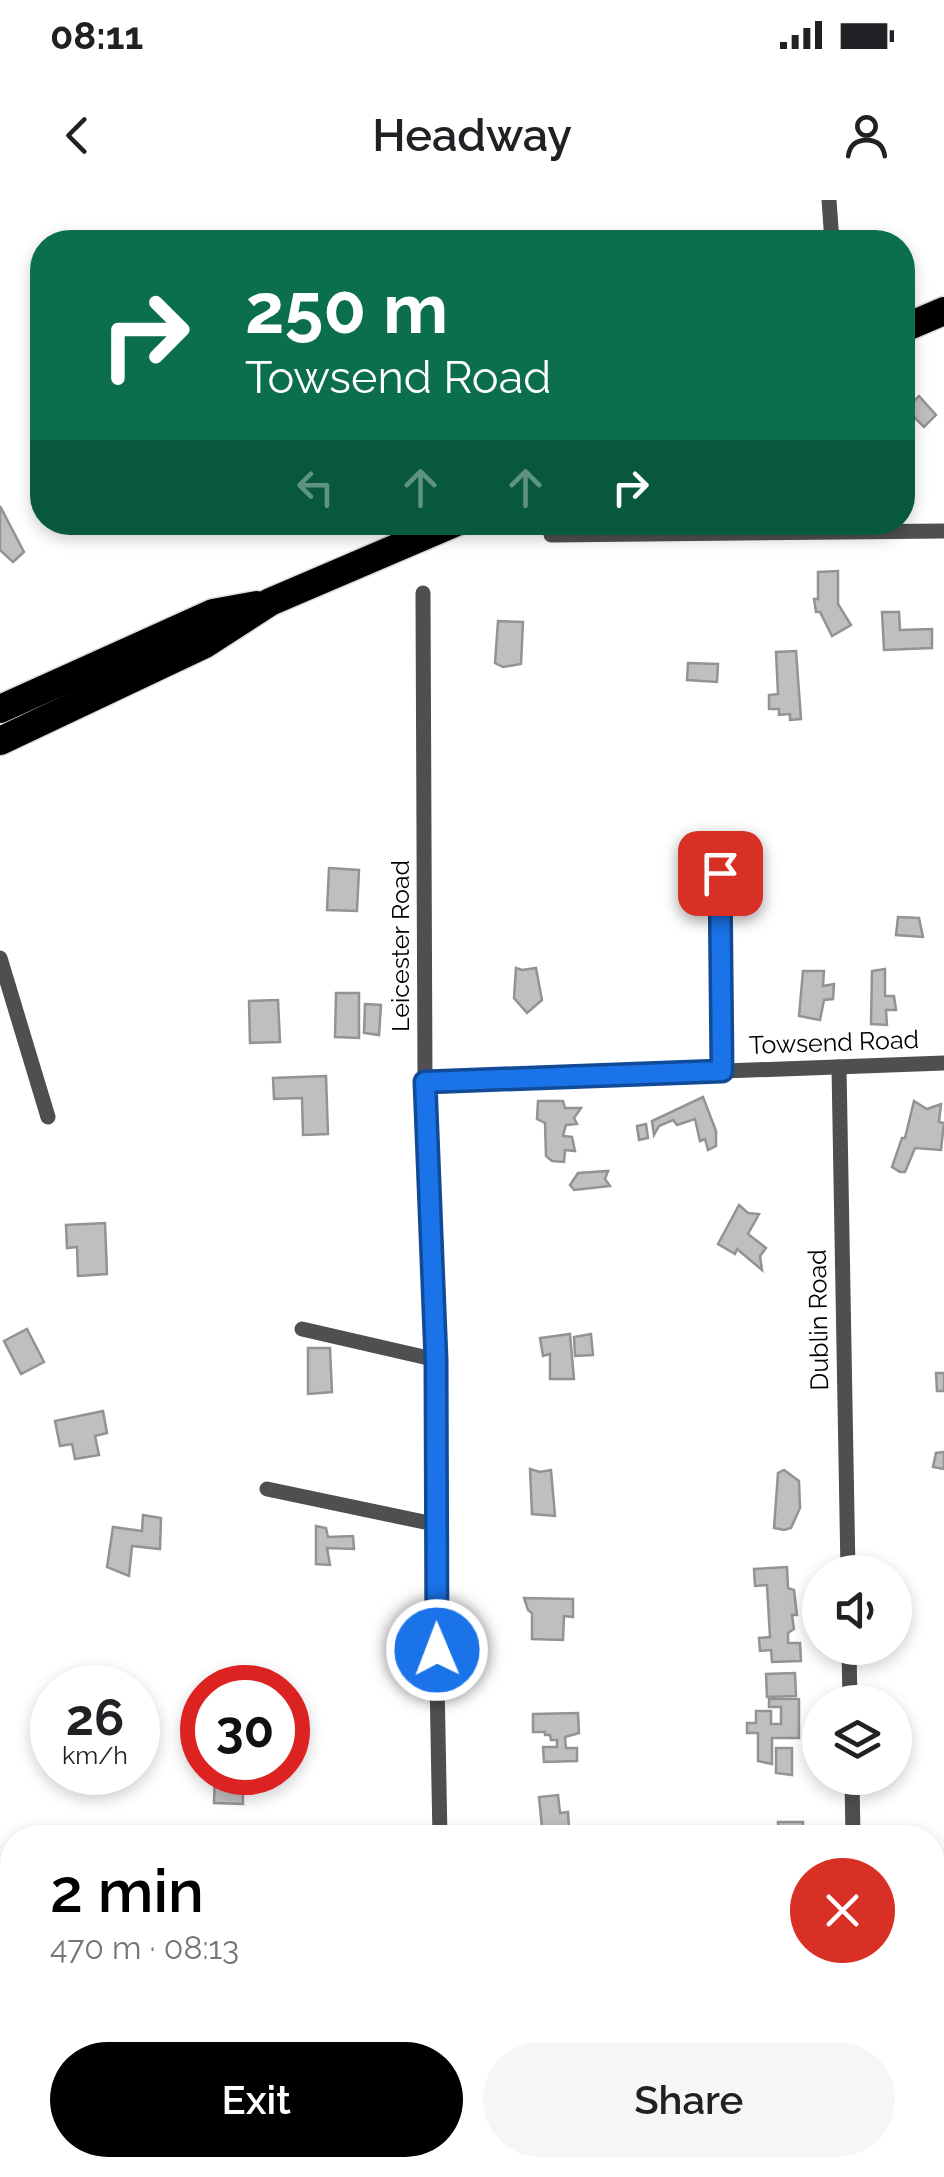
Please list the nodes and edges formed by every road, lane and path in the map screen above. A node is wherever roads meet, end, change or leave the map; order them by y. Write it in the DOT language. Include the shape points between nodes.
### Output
graph roads {
  1 [pos="830,200"];
  2 [pos="831,230"];
  3 [pos="944,311"];
  4 [pos="915,323"];
  5 [pos="915,530"];
  6 [pos="944,530"];
  7 [pos="427,535"];
  8 [pos="423,593"];
  9 [pos="270,602"];
  10 [pos="0,708"];
  11 [pos="0,740"];
  12 [pos="720,873"];
  13 [pos="0,958"];
  14 [pos="944,1063"];
  15 [pos="839,1067"];
  16 [pos="722,1071"];
  17 [pos="425,1082"];
  18 [pos="48,1117"];
  19 [pos="302,1329"];
  20 [pos="436,1360"];
  21 [pos="267,1489"];
  22 [pos="434,1524"];
  23 [pos="848,1555"];
  24 [pos="852,1795"];
  25 [pos="440,1825"];
  26 [pos="852,1825"];
  1 -- 2 [label="street"];
  3 -- 4 [label="highway"];
  5 -- 6 [label="street"];
  7 -- 9 [label="highway"];
  8 -- 17 [label="street, Leicester Road"];
  9 -- 10 [label="highway" via="213,614"];
  9 -- 11 [label="highway" via="205,644"];
  12 -- 16 [label="street"];
  13 -- 18 [label="street"];
  14 -- 15 [label="street, Towsend Road"];
  15 -- 16 [label="street, Towsend Road"];
  15 -- 23 [label="street, Dublin Road"];
  16 -- 17 [label="street, Towsend Road"];
  17 -- 20 [label="street, Leicester Road"];
  19 -- 20 [label="street"];
  20 -- 22 [label="street, Leicester Road"];
  21 -- 22 [label="street"];
  22 -- 25 [label="street, Leicester Road"];
  24 -- 26 [label="street"];
}
